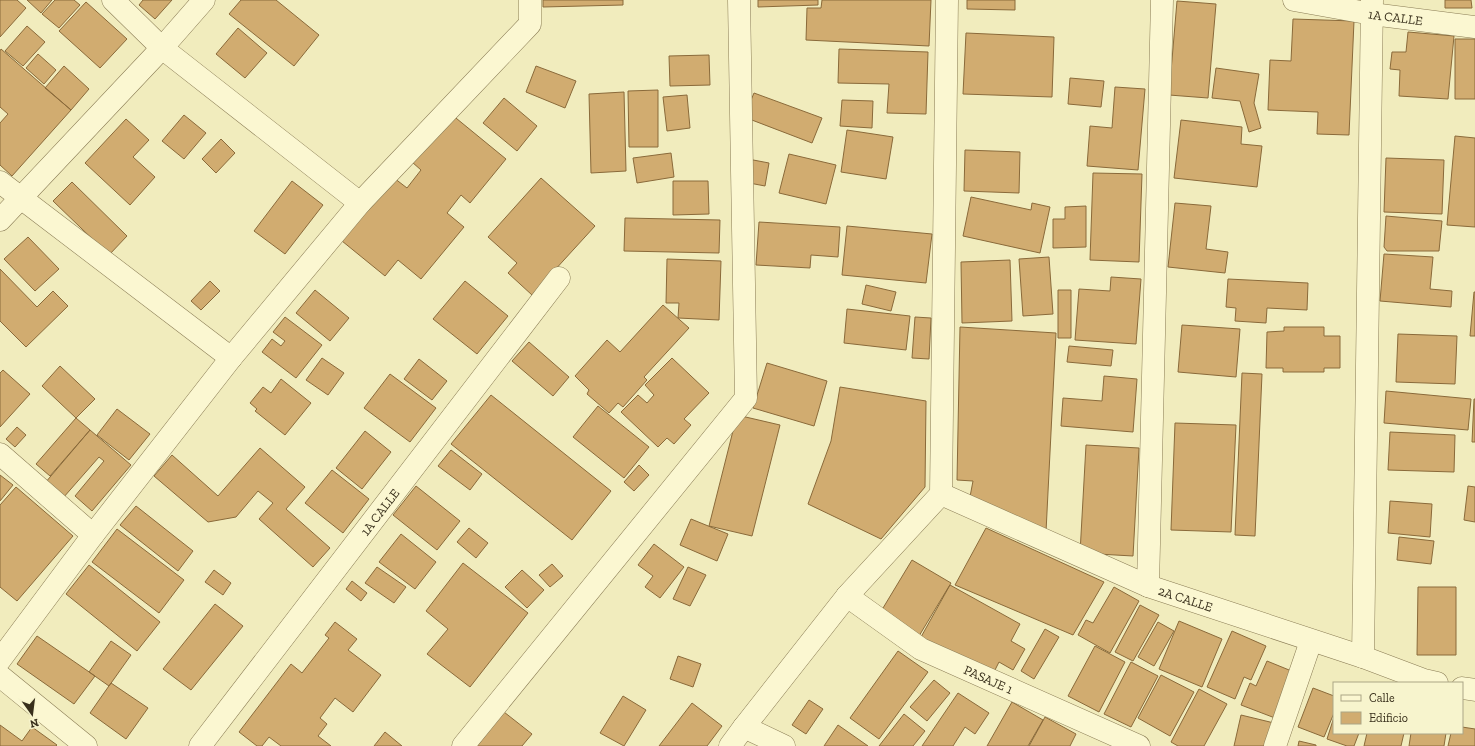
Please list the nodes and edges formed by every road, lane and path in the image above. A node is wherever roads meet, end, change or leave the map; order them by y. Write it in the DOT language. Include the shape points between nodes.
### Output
graph roads {
  1 [pos="113,0"];
  2 [pos="204,0"];
  3 [pos="530,0"];
  4 [pos="739,0"];
  5 [pos="946,0"];
  6 [pos="1162,0"];
  7 [pos="1294,0"];
  8 [pos="1372,7"];
  9 [pos="1475,27"];
  10 [pos="162,48"];
  11 [pos="0,182"];
  12 [pos="21,199"];
  13 [pos="360,203"];
  14 [pos="0,220"];
  15 [pos="559,278"];
  16 [pos="231,358"];
  17 [pos="0,454"];
  18 [pos="941,494"];
  19 [pos="93,534"];
  20 [pos="1148,586"];
  21 [pos="847,596"];
  22 [pos="1311,641"];
  23 [pos="1363,657"];
  24 [pos="0,660"];
  25 [pos="0,676"];
  26 [pos="1433,682"];
  27 [pos="1463,688"];
  28 [pos="1475,690"];
  29 [pos="744,727"];
  30 [pos="86,746"];
  31 [pos="200,746"];
  32 [pos="463,746"];
  33 [pos="730,746"];
  34 [pos="784,746"];
  35 [pos="1139,746"];
  36 [pos="1275,746"];
  1 -- 10 [label="street"];
  2 -- 10 [label="street"];
  3 -- 13 [label="street" via="530,24"];
  4 -- 32 [label="street" via="746,398"];
  5 -- 18 [label="street"];
  6 -- 20 [label="street"];
  7 -- 8 [label="street, 1A CALLE"];
  8 -- 9 [label="street, 1A CALLE"];
  8 -- 23 [label="street"];
  10 -- 12 [label="street"];
  10 -- 13 [label="street"];
  11 -- 12 [label="street"];
  12 -- 14 [label="street"];
  12 -- 16 [label="street"];
  13 -- 16 [label="street"];
  15 -- 31 [label="street, 1A CALLE"];
  16 -- 19 [label="street"];
  17 -- 19 [label="street"];
  18 -- 20 [label="street, 2A CALLE"];
  18 -- 21 [label="street"];
  19 -- 24 [label="street"];
  20 -- 22 [label="street, 2A CALLE"];
  21 -- 29 [label="street"];
  21 -- 35 [label="street, PASAJE 1" via="921,649"];
  22 -- 23 [label="street, 2A CALLE"];
  22 -- 36 [label="street"];
  23 -- 26 [label="street, 2A CALLE"];
  25 -- 30 [label="street"];
  27 -- 28 [label="street"];
  29 -- 33 [label="street"];
  29 -- 34 [label="street"];
}
